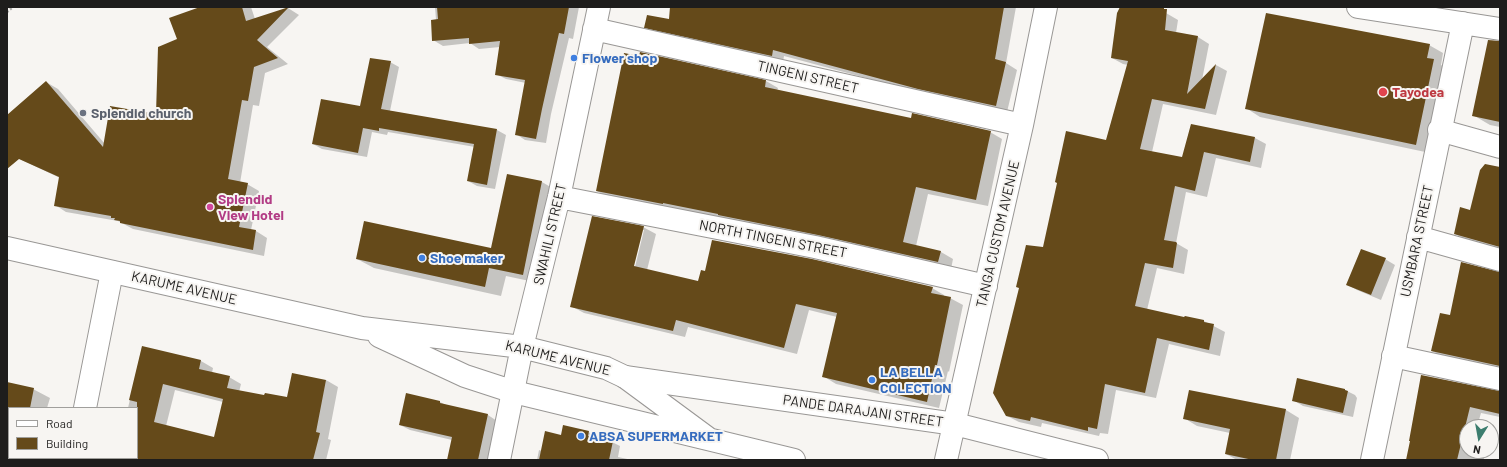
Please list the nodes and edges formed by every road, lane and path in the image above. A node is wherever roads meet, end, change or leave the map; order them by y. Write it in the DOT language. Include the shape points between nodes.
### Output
graph roads {
  1 [pos="13,7"];
  2 [pos="599,7"];
  3 [pos="1046,7"];
  4 [pos="1358,7"];
  5 [pos="7,12"];
  6 [pos="1463,23"];
  7 [pos="594,29"];
  8 [pos="1500,29"];
  9 [pos="1022,125"];
  10 [pos="1440,130"];
  11 [pos="1500,147"];
  12 [pos="559,197"];
  13 [pos="1418,237"];
  14 [pos="7,248"];
  15 [pos="1500,260"];
  16 [pos="112,272"];
  17 [pos="986,286"];
  18 [pos="362,328"];
  19 [pos="522,346"];
  20 [pos="1393,356"];
  21 [pos="625,377"];
  22 [pos="1500,379"];
  23 [pos="514,392"];
  24 [pos="85,407"];
  25 [pos="955,424"];
  26 [pos="709,439"];
  27 [pos="499,460"];
  28 [pos="794,460"];
  29 [pos="946,460"];
  30 [pos="1097,460"];
  31 [pos="1372,460"];
  1 -- 5 [label="path"];
  2 -- 7 [label="street, SWAHILI STREET"];
  3 -- 9 [label="street, TANGA CUSTOM AVENUE"];
  4 -- 6 [label="street"];
  6 -- 8 [label="street"];
  6 -- 10 [label="street, USMBARA STREET"];
  7 -- 9 [label="street, TINGENI STREET"];
  7 -- 12 [label="street, SWAHILI STREET"];
  9 -- 17 [label="street, TANGA CUSTOM AVENUE"];
  10 -- 11 [label="street"];
  10 -- 13 [label="street, USMBARA STREET"];
  12 -- 17 [label="street, NORTH TINGENI STREET" via="815,247"];
  12 -- 19 [label="street, SWAHILI STREET"];
  13 -- 15 [label="street"];
  13 -- 20 [label="street, USMBARA STREET"];
  14 -- 16 [label="street, KARUME AVENUE"];
  16 -- 18 [label="street, KARUME AVENUE"];
  16 -- 24 [label="street"];
  17 -- 25 [label="street, TANGA CUSTOM AVENUE"];
  18 -- 19 [label="street, KARUME AVENUE"];
  18 -- 23 [label="street, KARUME AVENUE" via="465,376"];
  19 -- 21 [label="street, KARUME AVENUE" via="606,368"];
  19 -- 23 [label="street, SWAHILI STREET"];
  20 -- 22 [label="street"];
  20 -- 31 [label="street, USMBARA STREET"];
  21 -- 25 [label="street, PANDE DARAJANI STREET"];
  21 -- 26 [label="street, KARUME AVENUE"];
  23 -- 26 [label="street, KARUME AVENUE"];
  23 -- 27 [label="street, SWAHILI STREET"];
  25 -- 29 [label="street, TANGA CUSTOM AVENUE"];
  25 -- 30 [label="street, PANDE DARAJANI STREET"];
  26 -- 28 [label="street, KARUME AVENUE"];
}
